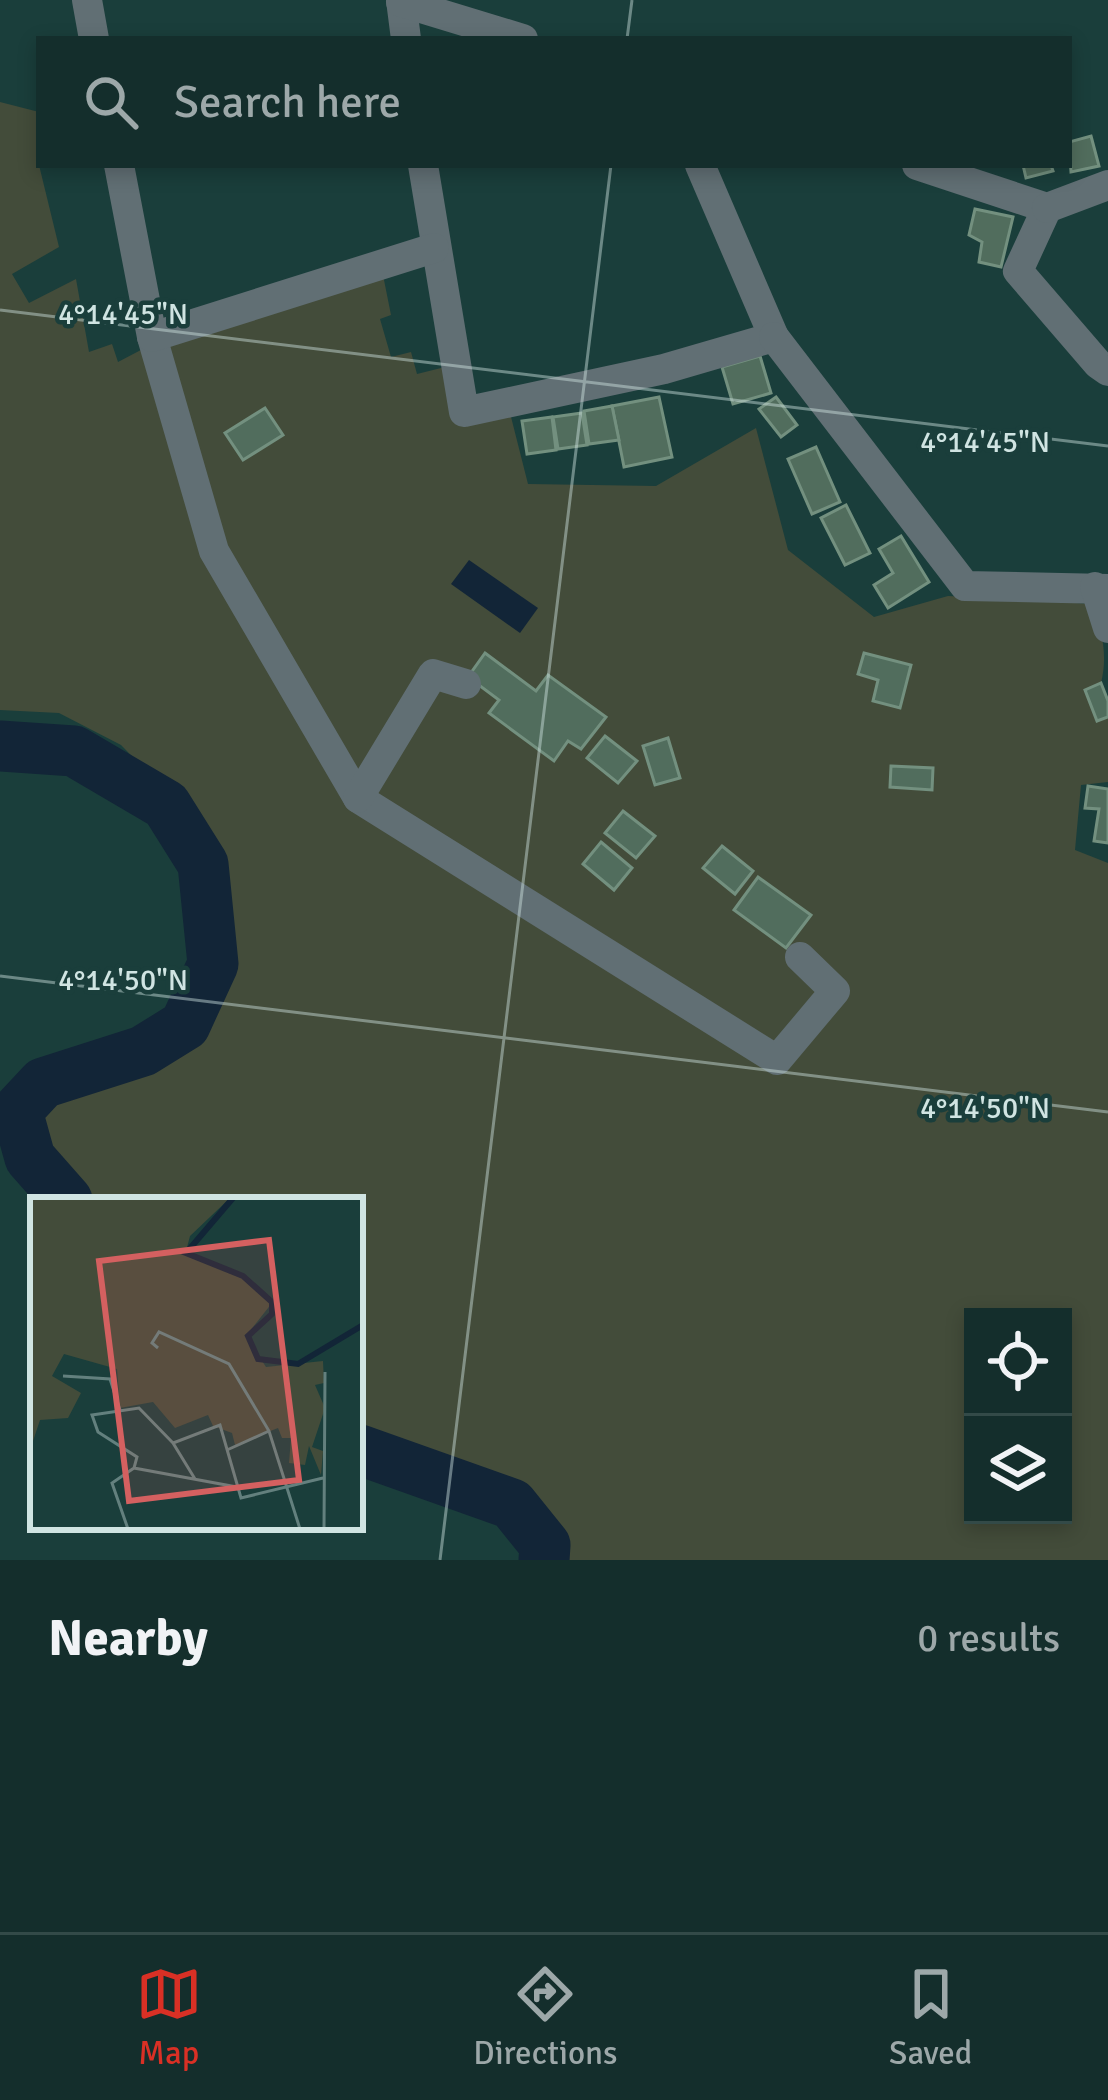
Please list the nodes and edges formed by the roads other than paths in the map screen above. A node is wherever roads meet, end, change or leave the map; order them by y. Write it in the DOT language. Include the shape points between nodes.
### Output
graph roads {
  1 [pos="87,0"];
  2 [pos="401,1"];
  3 [pos="93,36"];
  4 [pos="406,36"];
  5 [pos="513,36"];
  6 [pos="119,168"];
  7 [pos="422,168"];
  8 [pos="701,168"];
  9 [pos="926,168"];
  10 [pos="1108,185"];
  11 [pos="1047,208"];
  12 [pos="434,248"];
  13 [pos="152,337"];
  14 [pos="775,337"];
  15 [pos="1108,371"];
  16 [pos="1101,588"];
  17 [pos="1108,628"];
  18 [pos="466,683"];
  19 [pos="358,798"];
  20 [pos="800,957"];
  1 -- 3 [label="street"];
  2 -- 4 [label="street"];
  2 -- 5 [label="street"];
  6 -- 13 [label="street"];
  7 -- 12 [label="street"];
  8 -- 14 [label="street"];
  9 -- 11 [label="street"];
  10 -- 11 [label="street"];
  11 -- 15 [label="street" via="1018,271"];
  12 -- 13 [label="street"];
  12 -- 14 [label="street" via="464,412"];
  13 -- 19 [label="street" via="214,550"];
  14 -- 16 [label="street" via="965,586"];
  16 -- 17 [label="street"];
  18 -- 19 [label="street" via="433,674"];
  19 -- 20 [label="street" via="777,1060 835,991"];
}
